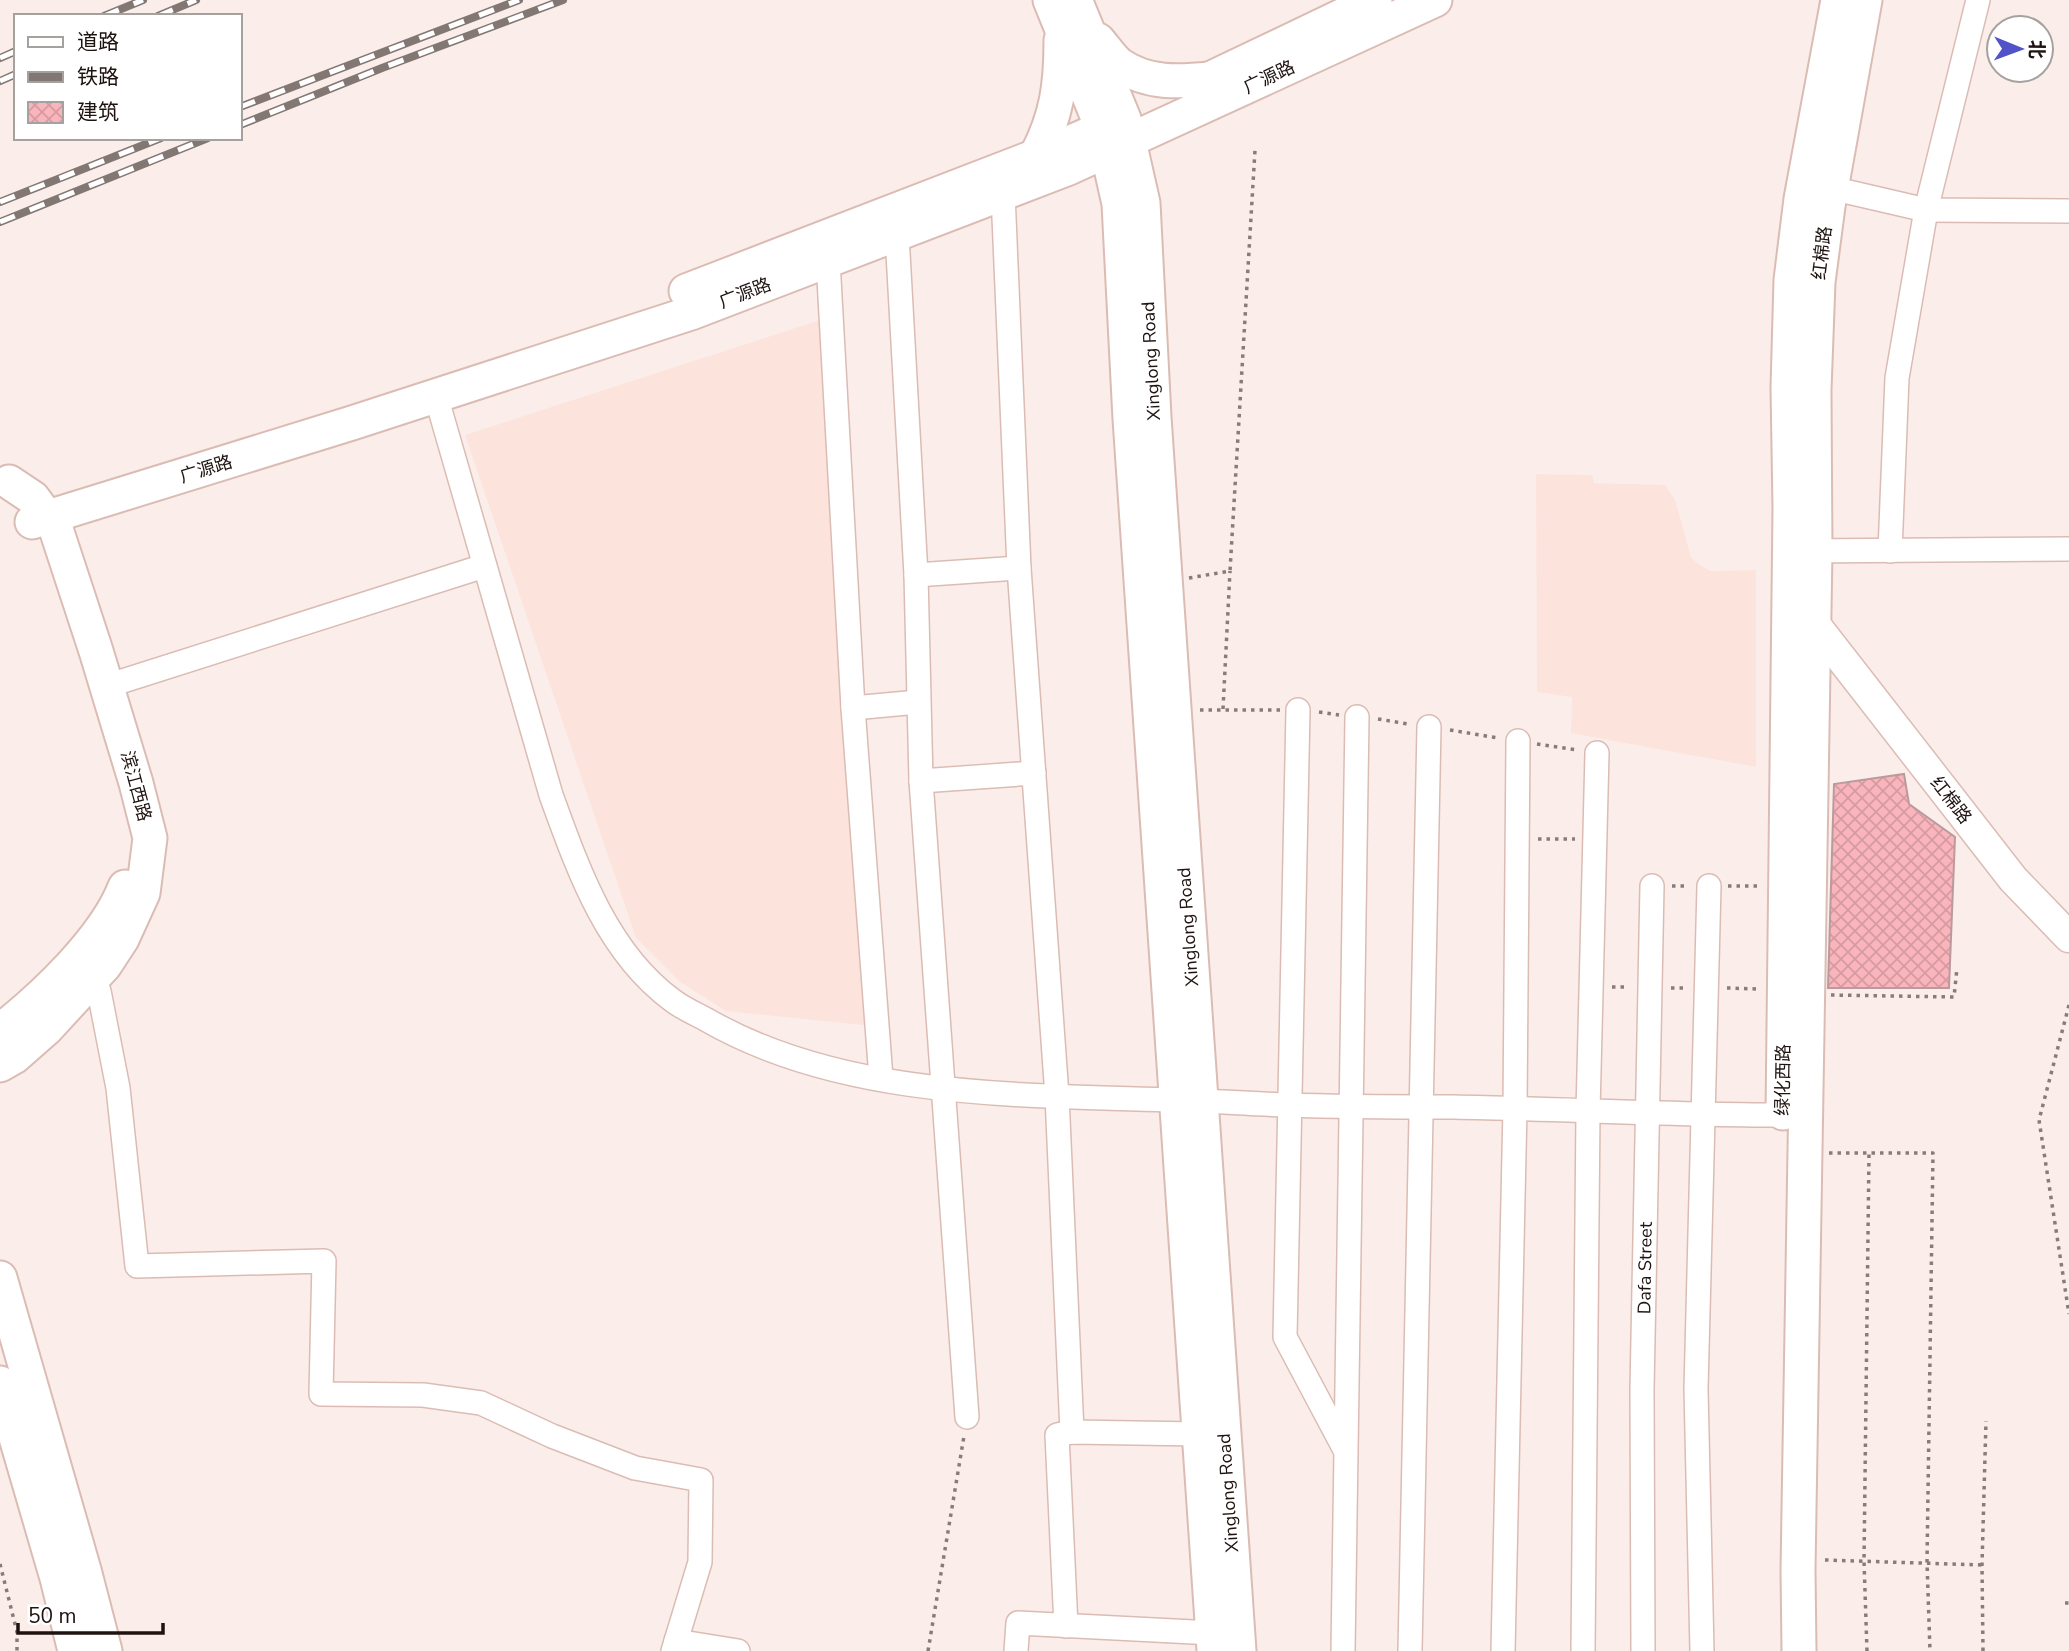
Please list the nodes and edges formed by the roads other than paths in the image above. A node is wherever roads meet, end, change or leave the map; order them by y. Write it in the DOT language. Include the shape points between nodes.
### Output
graph roads {
  1 [pos="1376,0"];
  2 [pos="1435,0"];
  3 [pos="1838,0"];
  4 [pos="1865,0"];
  5 [pos="1978,0"];
  6 [pos="1068,13"];
  7 [pos="1210,79"];
  8 [pos="1116,135"];
  9 [pos="1036,156"];
  10 [pos="1831,188"];
  11 [pos="1003,194"];
  12 [pos="1131,204"];
  13 [pos="1926,210"];
  14 [pos="2069,211"];
  15 [pos="897,235"];
  16 [pos="828,261"];
  17 [pos="436,396"];
  18 [pos="18,498"];
  19 [pos="1802,510"];
  20 [pos="2069,549"];
  21 [pos="1802,551"];
  22 [pos="1890,551"];
  23 [pos="484,566"];
  24 [pos="1018,568"];
  25 [pos="916,575"];
  26 [pos="1789,591"];
  27 [pos="1814,622"];
  28 [pos="107,687"];
  29 [pos="918,702"];
  30 [pos="853,708"];
  31 [pos="1298,710"];
  32 [pos="1357,717"];
  33 [pos="1429,727"];
  34 [pos="1518,741"];
  35 [pos="1597,753"];
  36 [pos="1034,773"];
  37 [pos="920,781"];
  38 [pos="1652,886"];
  39 [pos="1709,886"];
  40 [pos="2069,937"];
  41 [pos="99,991"];
  42 [pos="0,1031"];
  43 [pos="0,1065"];
  44 [pos="881,1079"];
  45 [pos="943,1088"];
  46 [pos="1057,1096"];
  47 [pos="1187,1100"];
  48 [pos="1289,1105"];
  49 [pos="1351,1106"];
  50 [pos="1421,1107"];
  51 [pos="1515,1108"];
  52 [pos="1588,1111"];
  53 [pos="1648,1114"];
  54 [pos="1703,1115"];
  55 [pos="1783,1115"];
  56 [pos="0,1278"];
  57 [pos="0,1383"];
  58 [pos="967,1417"];
  59 [pos="1072,1432"];
  60 [pos="1199,1434"];
  61 [pos="1346,1451"];
  62 [pos="1066,1626"];
  63 [pos="1222,1645"];
  64 [pos="675,1646"];
  65 [pos="75,1651"];
  66 [pos="104,1651"];
  67 [pos="738,1651"];
  68 [pos="1017,1651"];
  69 [pos="1342,1651"];
  70 [pos="1410,1651"];
  71 [pos="1503,1651"];
  72 [pos="1583,1651"];
  73 [pos="1643,1651"];
  74 [pos="1702,1651"];
  75 [pos="1778,1651"];
  76 [pos="1799,1651"];
  1 -- 7 [label="main road, 广源路"];
  2 -- 8 [label="main road, 广源路"];
  3 -- 19 [label="main road, 红棉路" via="1801,199 1791,280 1788,387"];
  4 -- 10 [label="main road, 红棉路"];
  5 -- 13 [label="street"];
  6 -- 7 [label="main road" via="1118,64 1144,77 1172,83"];
  6 -- 8 [label="main road"];
  6 -- 9 [label="main road" via="1057,105"];
  7 -- 8 [label="main road, 广源路"];
  8 -- 9 [label="main road, 广源路"];
  8 -- 11 [label="main road, 广源路"];
  8 -- 12 [label="main road"];
  9 -- 18 [label="main road, 广源路" via="683,292 345,403"];
  10 -- 13 [label="street"];
  10 -- 19 [label="main road, 红棉路" via="1818,282 1814,390"];
  11 -- 15 [label="main road, 广源路"];
  11 -- 24 [label="street"];
  12 -- 47 [label="main road, Xinglong Road" via="1165,583"];
  12 -- 47 [label="main road, Xinglong Road" via="1130,419"];
  13 -- 14 [label="street"];
  13 -- 22 [label="street" via="1897,378"];
  15 -- 16 [label="main road, 广源路"];
  15 -- 25 [label="street"];
  16 -- 17 [label="main road, 广源路" via="691,313"];
  16 -- 30 [label="street"];
  17 -- 18 [label="main road, 广源路"];
  17 -- 23 [label="street"];
  18 -- 28 [label="main road, 滨江西路" via="56,529"];
  18 -- 42 [label="main road, 滨江西路" via="51,566 119,788 130,840 124,890 104,924 62,976"];
  19 -- 21 [label="main road, 绿化西路"];
  20 -- 22 [label="street"];
  21 -- 22 [label="street"];
  21 -- 26 [label="main road, 绿化西路"];
  21 -- 27 [label="main road, 绿化西路"];
  23 -- 28 [label="street"];
  23 -- 44 [label="street" via="568,842 604,921 634,966 673,1000 736,1037 802,1062"];
  24 -- 25 [label="street"];
  24 -- 36 [label="street"];
  25 -- 29 [label="street"];
  26 -- 27 [label="street, 红棉路"];
  26 -- 55 [label="main road, 绿化西路"];
  27 -- 40 [label="street, 红棉路" via="2013,879"];
  27 -- 76 [label="main road, 绿化西路"];
  28 -- 43 [label="main road, 滨江西路" via="150,838 143,894 105,965 47,1028"];
  29 -- 30 [label="street"];
  29 -- 37 [label="street"];
  30 -- 44 [label="street"];
  31 -- 48 [label="street"];
  32 -- 49 [label="street"];
  33 -- 50 [label="street"];
  34 -- 51 [label="street"];
  35 -- 52 [label="street"];
  36 -- 37 [label="street"];
  36 -- 46 [label="street"];
  37 -- 45 [label="street"];
  38 -- 53 [label="street, Dafa Street"];
  39 -- 54 [label="street"];
  41 -- 64 [label="street" via="118,1088 137,1266 324,1261 321,1394 423,1395 481,1403 635,1468 701,1480 699,1562"];
  44 -- 45 [label="street"];
  45 -- 46 [label="street"];
  45 -- 58 [label="street"];
  46 -- 47 [label="street"];
  46 -- 59 [label="street"];
  47 -- 48 [label="street"];
  47 -- 60 [label="main road, Xinglong Road"];
  47 -- 63 [label="main road, Xinglong Road"];
  48 -- 49 [label="street"];
  48 -- 61 [label="street" via="1285,1337"];
  49 -- 50 [label="street"];
  49 -- 61 [label="street"];
  50 -- 51 [label="street"];
  50 -- 70 [label="street"];
  51 -- 52 [label="street"];
  51 -- 71 [label="street"];
  52 -- 53 [label="street"];
  52 -- 72 [label="street"];
  53 -- 54 [label="street"];
  53 -- 73 [label="street, Dafa Street"];
  54 -- 55 [label="street"];
  54 -- 74 [label="street" via="1696,1389"];
  55 -- 75 [label="main road, 绿化西路"];
  56 -- 66 [label="main road"];
  57 -- 65 [label="main road"];
  59 -- 60 [label="street"];
  59 -- 62 [label="street" via="1056,1435"];
  60 -- 63 [label="main road, Xinglong Road"];
  61 -- 69 [label="street"];
  62 -- 63 [label="street"];
  62 -- 68 [label="street" via="1018,1623"];
  64 -- 67 [label="street"];
}
